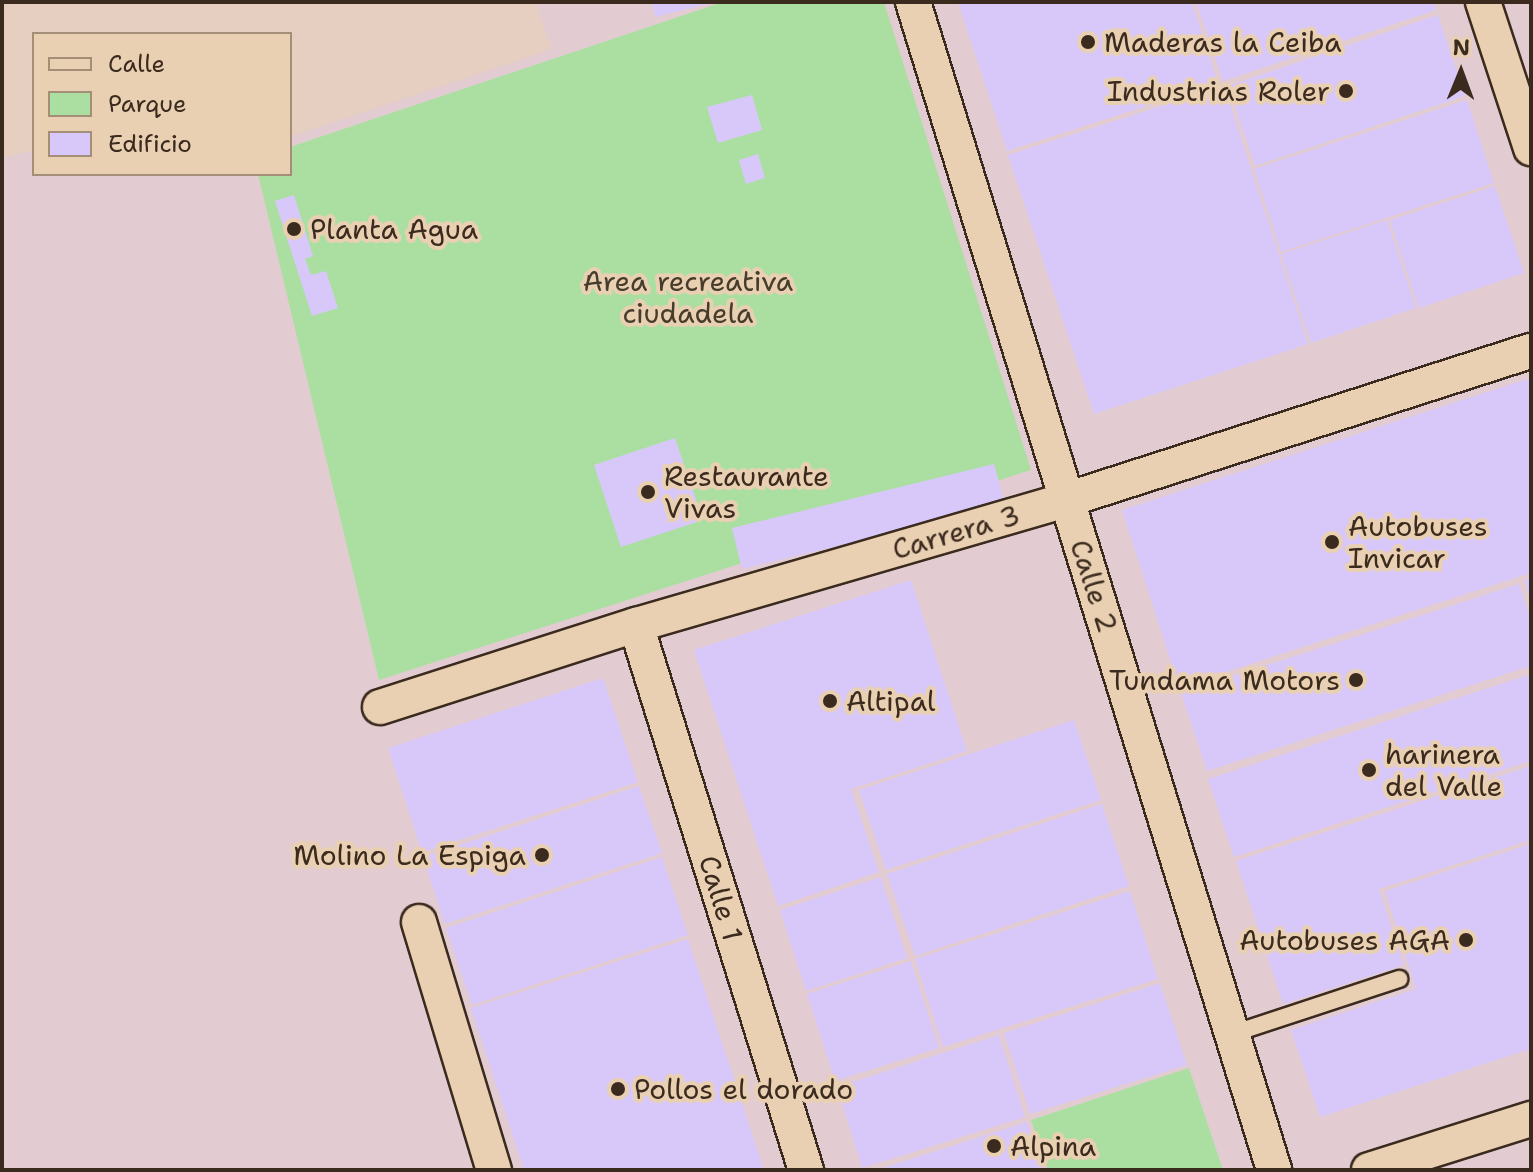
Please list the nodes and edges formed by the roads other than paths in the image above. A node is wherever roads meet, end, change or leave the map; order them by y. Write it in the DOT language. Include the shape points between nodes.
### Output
graph roads {
  1 [pos="913,2"];
  2 [pos="1483,2"];
  3 [pos="1531,148"];
  4 [pos="1531,351"];
  5 [pos="1066,500"];
  6 [pos="636,625"];
  7 [pos="380,707"];
  8 [pos="419,922"];
  9 [pos="1399,979"];
  10 [pos="1235,1033"];
  11 [pos="1531,1119"];
  12 [pos="494,1170"];
  13 [pos="806,1170"];
  14 [pos="1274,1170"];
  15 [pos="1369,1170"];
  1 -- 5 [label="street, Calle 2"];
  2 -- 3 [label="street"];
  4 -- 5 [label="street, Carrera 3"];
  5 -- 6 [label="street, Carrera 3"];
  5 -- 10 [label="street, Calle 2"];
  6 -- 7 [label="street, Carrera 3"];
  6 -- 13 [label="street, Calle 1"];
  8 -- 12 [label="street"];
  9 -- 10 [label="lane"];
  10 -- 14 [label="street, Calle 2"];
  11 -- 15 [label="street"];
}
